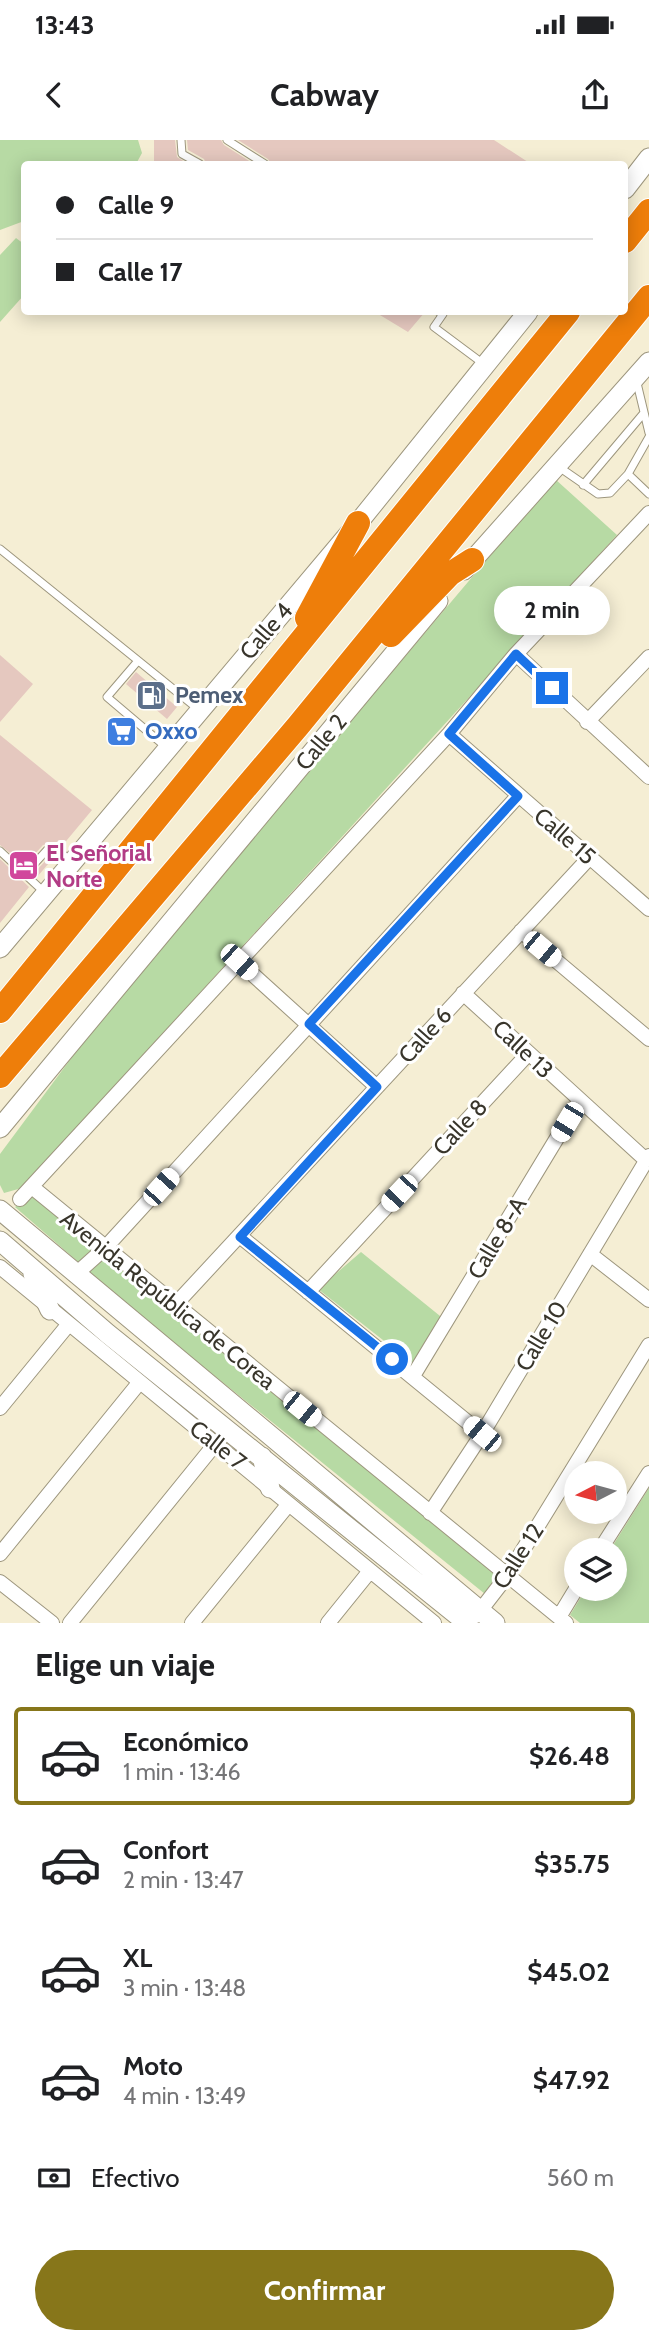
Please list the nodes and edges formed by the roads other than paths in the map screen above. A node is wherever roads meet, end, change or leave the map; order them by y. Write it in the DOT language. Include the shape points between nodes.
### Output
graph roads {
  1 [pos="181,140"];
  2 [pos="227,140"];
  3 [pos="649,158"];
  4 [pos="195,161"];
  5 [pos="260,161"];
  6 [pos="628,185"];
  7 [pos="649,211"];
  8 [pos="628,237"];
  9 [pos="649,297"];
  10 [pos="442,315"];
  11 [pos="523,315"];
  12 [pos="566,315"];
  13 [pos="649,362"];
  14 [pos="485,365"];
  15 [pos="636,376"];
  16 [pos="643,414"];
  17 [pos="649,435"];
  18 [pos="557,465"];
  19 [pos="628,474"];
  20 [pos="583,485"];
  21 [pos="649,494"];
  22 [pos="649,513"];
  23 [pos="358,523"];
  24 [pos="0,549"];
  25 [pos="472,560"];
  26 [pos="516,654"];
  27 [pos="649,657"];
  28 [pos="137,662"];
  29 [pos="281,667"];
  30 [pos="198,710"];
  31 [pos="587,722"];
  32 [pos="298,726"];
  33 [pos="449,734"];
  34 [pos="166,747"];
  35 [pos="649,777"];
  36 [pos="518,796"];
  37 [pos="0,851"];
  38 [pos="590,857"];
  39 [pos="72,862"];
  40 [pos="25,874"];
  41 [pos="45,892"];
  42 [pos="649,909"];
  43 [pos="520,931"];
  44 [pos="0,948"];
  45 [pos="239,962"];
  46 [pos="463,993"];
  47 [pos="0,1011"];
  48 [pos="309,1024"];
  49 [pos="649,1038"];
  50 [pos="527,1055"];
  51 [pos="0,1076"];
  52 [pos="377,1087"];
  53 [pos="580,1100"];
  54 [pos="0,1128"];
  55 [pos="648,1158"];
  56 [pos="32,1187"];
  57 [pos="7,1207"];
  58 [pos="240,1237"];
  59 [pos="0,1241"];
  60 [pos="105,1248"];
  61 [pos="590,1255"];
  62 [pos="0,1267"];
  63 [pos="30,1267"];
  64 [pos="75,1275"];
  65 [pos="308,1292"];
  66 [pos="649,1300"];
  67 [pos="174,1306"];
  68 [pos="50,1310"];
  69 [pos="68,1325"];
  70 [pos="649,1345"];
  71 [pos="98,1349"];
  72 [pos="129,1351"];
  73 [pos="414,1376"];
  74 [pos="139,1383"];
  75 [pos="0,1408"];
  76 [pos="482,1434"];
  77 [pos="216,1443"];
  78 [pos="262,1457"];
  79 [pos="649,1473"];
  80 [pos="270,1488"];
  81 [pos="288,1505"];
  82 [pos="430,1513"];
  83 [pos="608,1538"];
  84 [pos="0,1554"];
  85 [pos="370,1571"];
  86 [pos="507,1576"];
  87 [pos="0,1582"];
  88 [pos="571,1601"];
  89 [pos="478,1620"];
  90 [pos="563,1620"];
  91 [pos="52,1623"];
  92 [pos="71,1623"];
  93 [pos="192,1623"];
  94 [pos="328,1623"];
  95 [pos="434,1623"];
  1 -- 4 [label="lane" via="182,154"];
  2 -- 5 [label="lane"];
  3 -- 6 [label="main road"];
  7 -- 8 [label="highway"];
  9 -- 32 [label="highway"];
  10 -- 14 [label="lane" via="434,327"];
  11 -- 14 [label="main road, Calle 4"];
  12 -- 29 [label="highway"];
  13 -- 15 [label="main road, Calle 2"];
  14 -- 23 [label="main road, Calle 4"];
  15 -- 16 [label="lane"];
  15 -- 18 [label="main road, Calle 2"];
  16 -- 17 [label="lane"];
  16 -- 20 [label="lane"];
  17 -- 19 [label="lane"];
  18 -- 20 [label="lane"];
  18 -- 25 [label="main road, Calle 2"];
  19 -- 20 [label="lane" via="603,495"];
  19 -- 21 [label="lane"];
  22 -- 26 [label="street"];
  23 -- 29 [label="highway"];
  23 -- 30 [label="main road, Calle 4"];
  24 -- 28 [label="lane"];
  25 -- 32 [label="highway" via="450,573 353,676"];
  25 -- 54 [label="main road, Calle 2"];
  26 -- 31 [label="street"];
  26 -- 33 [label="street"];
  27 -- 31 [label="street"];
  28 -- 30 [label="lane"];
  28 -- 34 [label="lane" via="107,698"];
  29 -- 47 [label="highway"];
  30 -- 34 [label="main road, Calle 4"];
  31 -- 35 [label="street"];
  32 -- 51 [label="highway"];
  33 -- 36 [label="street, Calle 15"];
  33 -- 45 [label="street"];
  34 -- 39 [label="main road, Calle 4"];
  36 -- 38 [label="street, Calle 15"];
  36 -- 48 [label="street"];
  37 -- 40 [label="lane"];
  38 -- 42 [label="street, Calle 15"];
  38 -- 43 [label="street, Calle 6"];
  39 -- 40 [label="lane" via="56,849 47,850"];
  39 -- 41 [label="main road, Calle 4"];
  40 -- 41 [label="lane"];
  41 -- 44 [label="main road, Calle 4"];
  43 -- 46 [label="street, Calle 6"];
  43 -- 49 [label="street"];
  45 -- 48 [label="street"];
  45 -- 56 [label="street"];
  46 -- 50 [label="street, Calle 13"];
  46 -- 52 [label="street, Calle 6"];
  48 -- 52 [label="street"];
  48 -- 60 [label="street"];
  50 -- 53 [label="street, Calle 13"];
  50 -- 65 [label="street, Calle 8"];
  52 -- 58 [label="street, Calle 6"];
  53 -- 55 [label="street, Calle 13"];
  53 -- 73 [label="street, Calle 8-A"];
  55 -- 61 [label="street, Calle 10"];
  56 -- 57 [label="street"];
  56 -- 60 [label="street, Avenida República de Corea"];
  57 -- 64 [label="main road, Avenida República de Corea"];
  58 -- 65 [label="street"];
  58 -- 67 [label="street, Calle 6"];
  59 -- 63 [label="main road"];
  60 -- 64 [label="street"];
  60 -- 67 [label="street, Avenida República de Corea"];
  61 -- 66 [label="street"];
  61 -- 76 [label="street, Calle 10"];
  62 -- 68 [label="street, Calle 7"];
  63 -- 68 [label="main road"];
  63 -- 72 [label="main road"];
  64 -- 89 [label="main road, Avenida República de Corea"];
  65 -- 73 [label="street"];
  67 -- 82 [label="street, Avenida República de Corea"];
  68 -- 69 [label="street, Calle 7"];
  69 -- 71 [label="street, Calle 7"];
  69 -- 75 [label="street"];
  70 -- 86 [label="street, Calle 12"];
  71 -- 72 [label="main road"];
  71 -- 74 [label="street, Calle 7"];
  72 -- 78 [label="main road"];
  73 -- 76 [label="street"];
  74 -- 77 [label="street, Calle 7"];
  74 -- 84 [label="street"];
  76 -- 82 [label="street, Calle 10"];
  77 -- 80 [label="street, Calle 7"];
  77 -- 92 [label="street"];
  78 -- 80 [label="main road"];
  78 -- 89 [label="main road"];
  79 -- 83 [label="street"];
  80 -- 81 [label="street, Calle 7"];
  81 -- 85 [label="street, Calle 7"];
  81 -- 93 [label="street"];
  82 -- 86 [label="street, Avenida República de Corea"];
  85 -- 94 [label="street"];
  85 -- 95 [label="street, Calle 7"];
  86 -- 89 [label="street, Calle 12"];
  86 -- 90 [label="street, Avenida República de Corea"];
  87 -- 91 [label="street"];
  88 -- 90 [label="street"];
}
